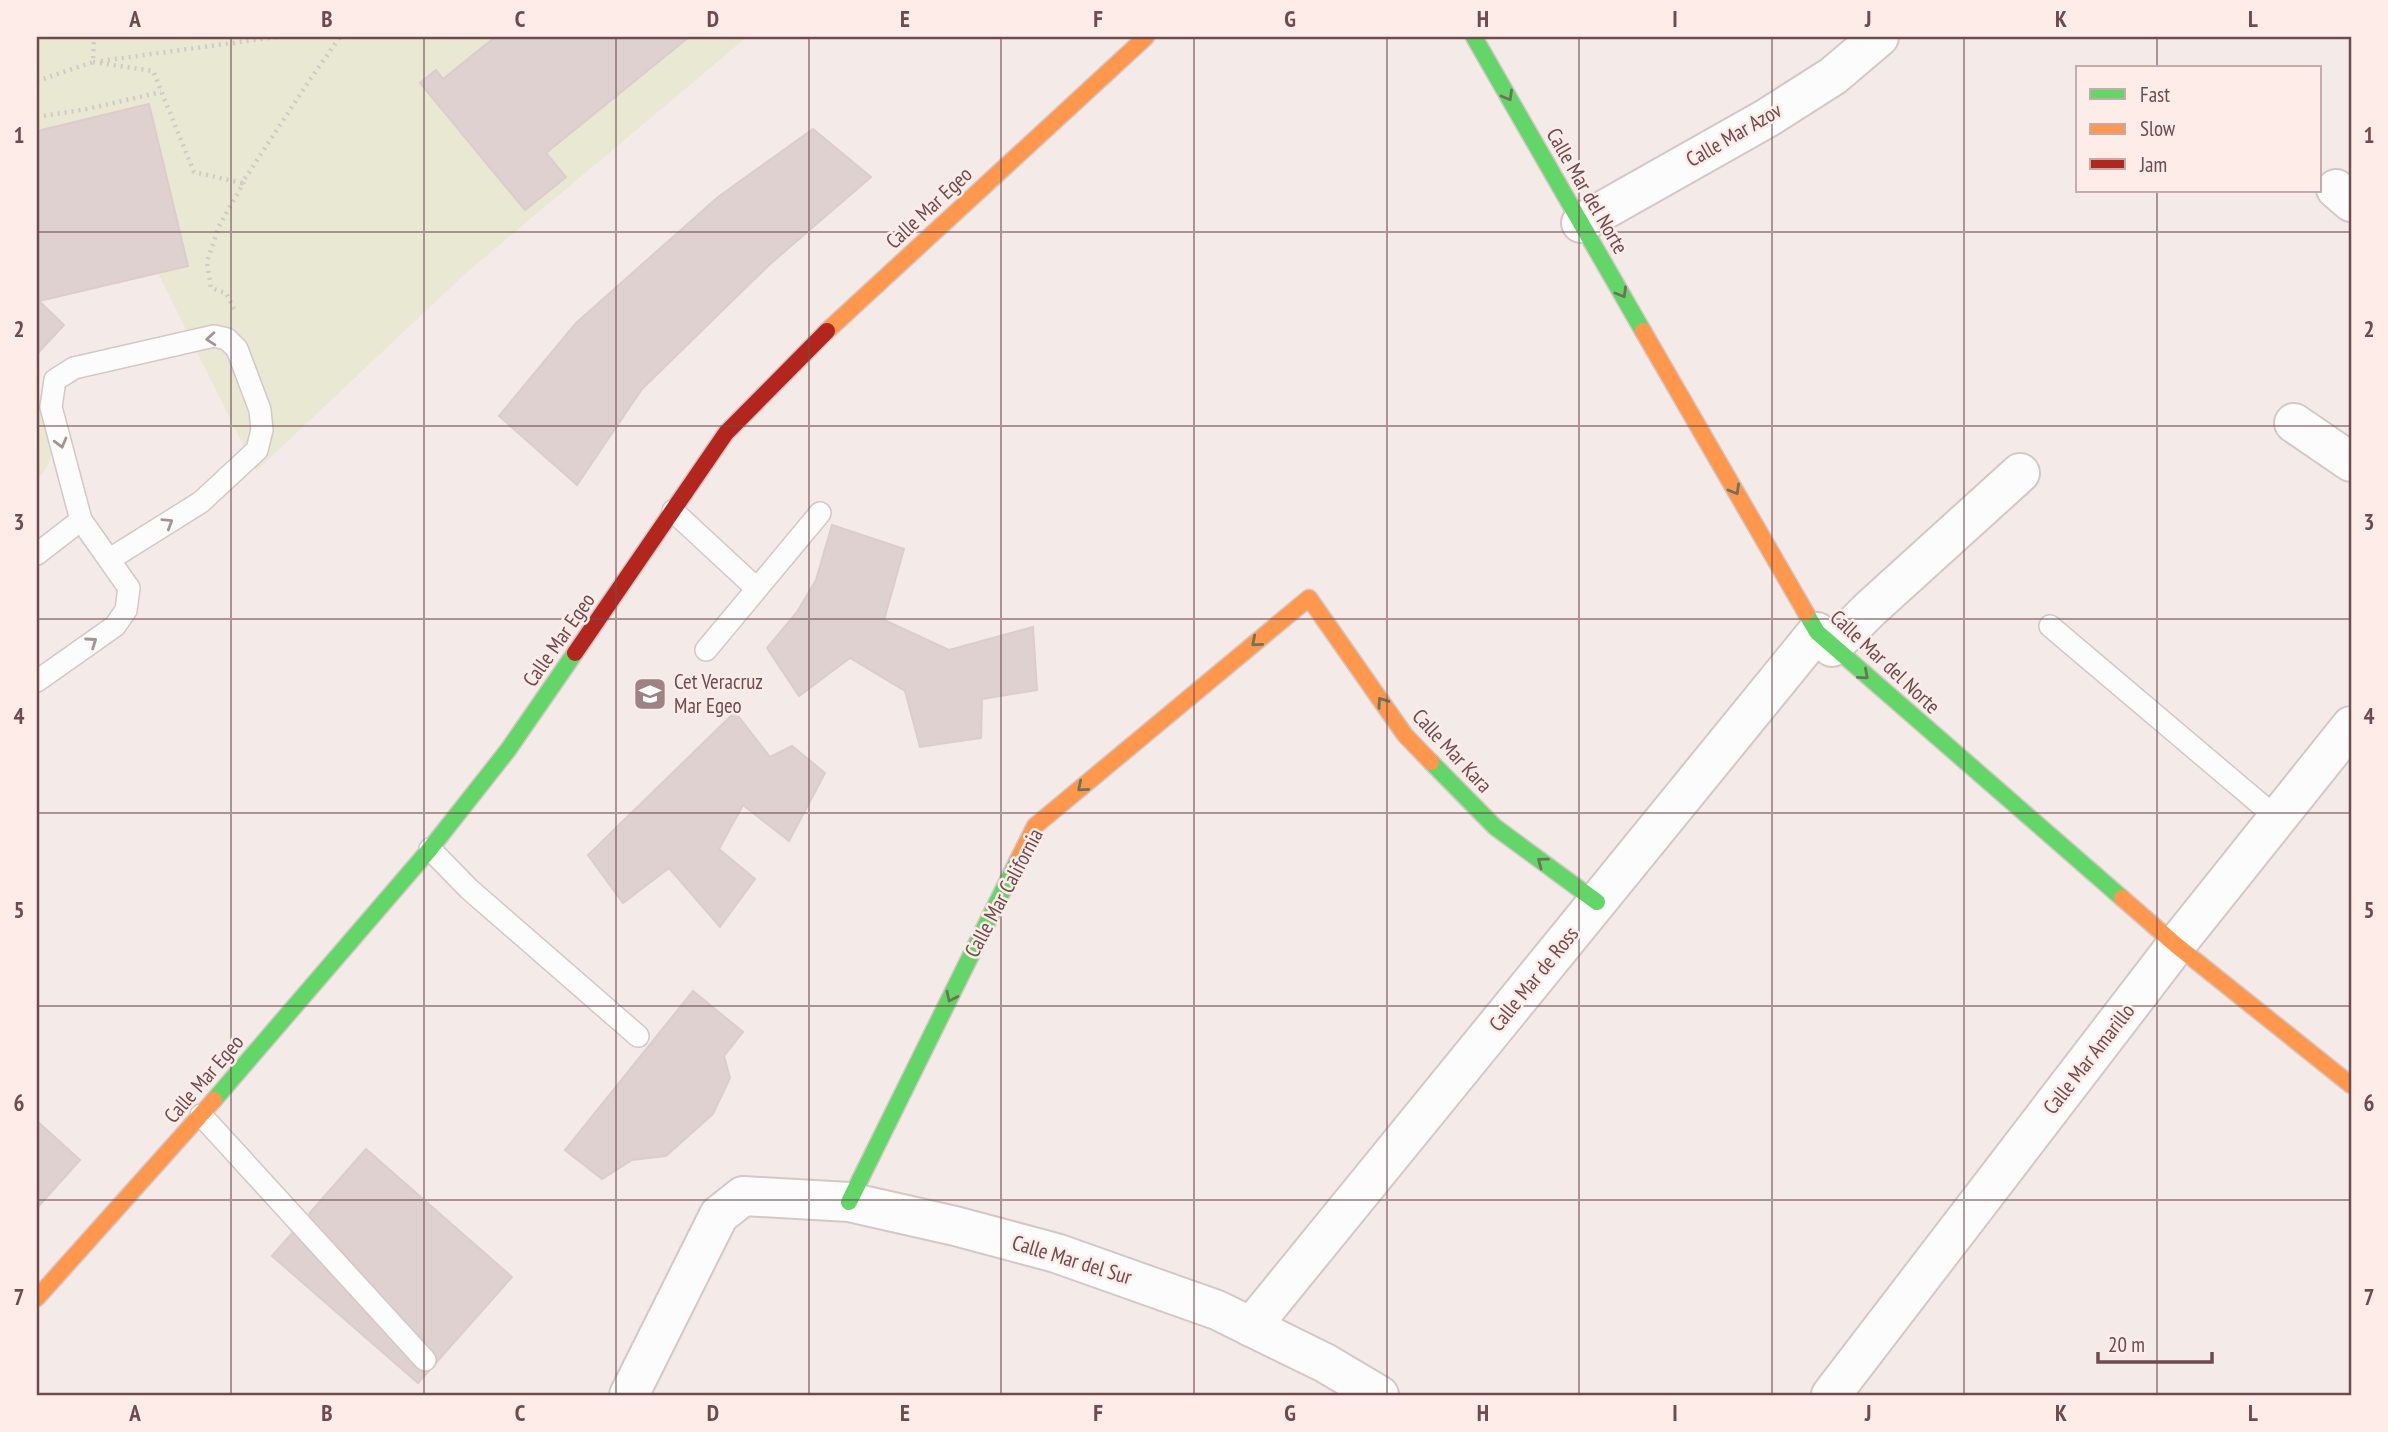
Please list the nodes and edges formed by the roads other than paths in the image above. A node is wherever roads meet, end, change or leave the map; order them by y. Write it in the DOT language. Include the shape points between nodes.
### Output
graph roads {
  1 [pos="1146,37"];
  2 [pos="1474,37"];
  3 [pos="1879,37"];
  4 [pos="1581,223"];
  5 [pos="46,376"];
  6 [pos="2294,423"];
  7 [pos="2351,462"];
  8 [pos="2020,473"];
  9 [pos="673,511"];
  10 [pos="820,513"];
  11 [pos="80,520"];
  12 [pos="37,554"];
  13 [pos="110,559"];
  14 [pos="757,587"];
  15 [pos="1309,598"];
  16 [pos="2050,626"];
  17 [pos="1824,640"];
  18 [pos="706,650"];
  19 [pos="37,681"];
  20 [pos="2351,726"];
  21 [pos="2278,819"];
  22 [pos="430,849"];
  23 [pos="1597,902"];
  24 [pos="2176,945"];
  25 [pos="638,1036"];
  26 [pos="2351,1085"];
  27 [pos="201,1115"];
  28 [pos="849,1202"];
  29 [pos="37,1298"];
  30 [pos="1251,1327"];
  31 [pos="425,1360"];
  32 [pos="629,1395"];
  33 [pos="1379,1395"];
  34 [pos="1831,1395"];
  1 -- 9 [label="street, Calle Mar Egeo" via="822,335 726,433"];
  2 -- 4 [label="street, Calle Mar del Norte, one-way"];
  3 -- 4 [label="street, Calle Mar Azov" via="1833,76 1767,118"];
  4 -- 17 [label="street, Calle Mar del Norte, one-way"];
  5 -- 11 [label="lane, one-way"];
  13 -- 5 [label="lane, one-way" via="201,502 257,450 260,410 237,349 227,339 214,337"];
  6 -- 7 [label="street"];
  8 -- 17 [label="street, Calle Mar de Ross"];
  9 -- 14 [label="lane"];
  9 -- 22 [label="street, Calle Mar Egeo" via="508,750"];
  10 -- 14 [label="lane"];
  11 -- 12 [label="lane"];
  11 -- 13 [label="lane"];
  19 -- 13 [label="lane, one-way" via="115,626 127,610 129,589"];
  14 -- 18 [label="lane"];
  23 -- 15 [label="street, Calle Mar Kara, one-way" via="1495,827 1405,735"];
  15 -- 28 [label="street, Calle Mar California, one-way" via="1035,827"];
  16 -- 21 [label="lane"];
  17 -- 23 [label="street, Calle Mar de Ross"];
  17 -- 24 [label="street, Calle Mar del Norte, one-way"];
  20 -- 21 [label="street, Calle Mar Amarillo"];
  21 -- 24 [label="street, Calle Mar Amarillo"];
  22 -- 25 [label="lane" via="469,889"];
  22 -- 27 [label="street, Calle Mar Egeo"];
  23 -- 30 [label="street, Calle Mar de Ross"];
  24 -- 26 [label="street, Calle Mar del Norte"];
  24 -- 34 [label="street, Calle Mar Amarillo"];
  27 -- 29 [label="street, Calle Mar Egeo"];
  27 -- 31 [label="lane"];
  28 -- 30 [label="street, Calle Mar del Sur" via="1056,1253 1217,1310"];
  28 -- 32 [label="street, Calle Mar del Sur" via="743,1196 719,1215"];
  30 -- 33 [label="street, Calle Mar del Sur"];
}
